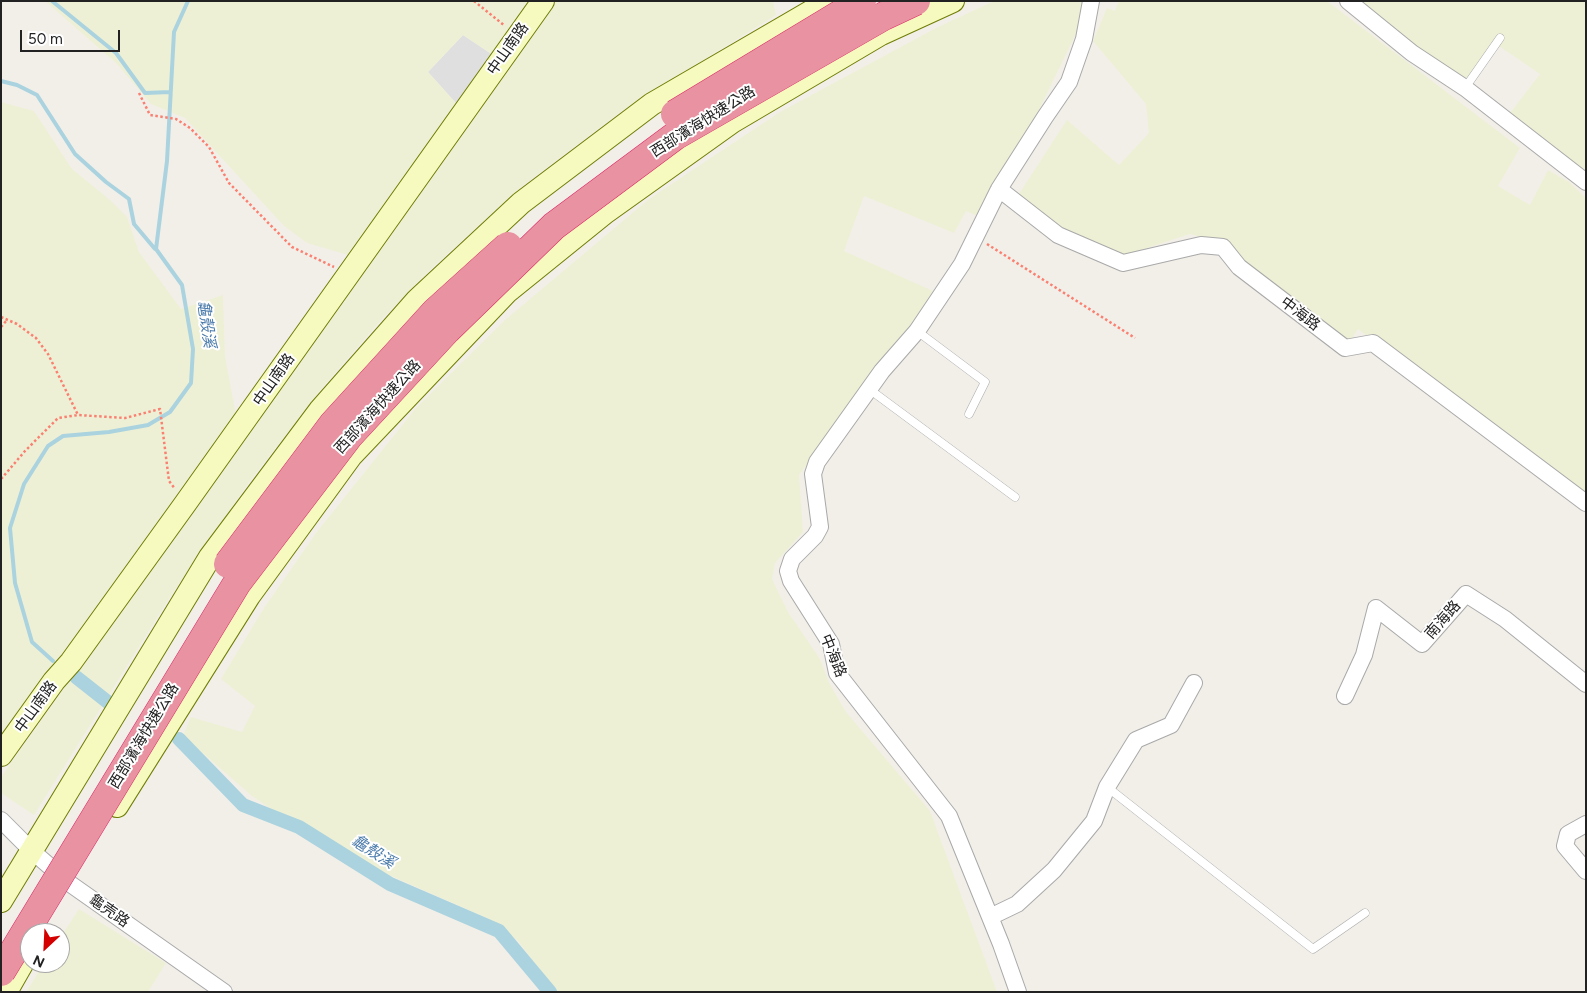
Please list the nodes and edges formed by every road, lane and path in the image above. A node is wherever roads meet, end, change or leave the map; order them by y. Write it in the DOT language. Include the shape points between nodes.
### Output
graph roads {
  1 [pos="474,1"];
  2 [pos="543,1"];
  3 [pos="829,1"];
  4 [pos="862,1"];
  5 [pos="916,1"];
  6 [pos="953,1"];
  7 [pos="1091,1"];
  8 [pos="1348,1"];
  9 [pos="518,36"];
  10 [pos="1500,38"];
  11 [pos="1466,88"];
  12 [pos="139,93"];
  13 [pos="1586,182"];
  14 [pos="999,189"];
  15 [pos="976,236"];
  16 [pos="349,274"];
  17 [pos="1,317"];
  18 [pos="7,320"];
  19 [pos="1,327"];
  20 [pos="917,331"];
  21 [pos="1135,338"];
  22 [pos="869,389"];
  23 [pos="969,414"];
  24 [pos="78,415"];
  25 [pos="1,477"];
  26 [pos="1015,497"];
  27 [pos="1586,503"];
  28 [pos="186,504"];
  29 [pos="1194,683"];
  30 [pos="1586,684"];
  31 [pos="1346,696"];
  32 [pos="1,755"];
  33 [pos="1107,787"];
  34 [pos="1,820"];
  35 [pos="1586,824"];
  36 [pos="32,851"];
  37 [pos="1586,872"];
  38 [pos="69,883"];
  39 [pos="1,900"];
  40 [pos="1365,913"];
  41 [pos="990,917"];
  42 [pos="46,923"];
  43 [pos="1,935"];
  44 [pos="20,968"];
  45 [pos="1,972"];
  46 [pos="6,992"];
  47 [pos="224,992"];
  48 [pos="1018,992"];
  1 -- 9 [label="path"];
  2 -- 9 [label="street, 中山南路"];
  3 -- 36 [label="street" via="652,104 521,203 417,300 320,410 210,557"];
  4 -- 43 [label="highway, 西部濱海快速公路, bridge" via="666,120 542,216 435,312 333,424 222,571"];
  5 -- 45 [label="highway, 西部濱海快速公路, bridge" via="884,16 675,136 554,226 448,330 349,436 237,583"];
  6 -- 38 [label="street" via="880,34 732,122 606,212 507,292 352,456 249,596"];
  7 -- 14 [label="street, 中海路" via="1084,39 1069,82"];
  8 -- 11 [label="street" via="1412,53"];
  9 -- 16 [label="street, 中山南路"];
  10 -- 11 [label="lane"];
  11 -- 13 [label="street"];
  12 -- 16 [label="path" via="150,115 176,119 209,147 229,183 292,247"];
  14 -- 15 [label="street, 中海路"];
  14 -- 27 [label="street, 中海路" via="1058,235 1123,263 1201,245 1223,247 1239,267 1345,348 1373,343"];
  15 -- 20 [label="street, 中海路" via="962,264"];
  15 -- 21 [label="path"];
  16 -- 28 [label="street, 中山南路"];
  17 -- 18 [label="path"];
  18 -- 19 [label="path"];
  18 -- 24 [label="path" via="36,338 48,354"];
  20 -- 22 [label="street, 中海路"];
  20 -- 23 [label="lane" via="985,382"];
  22 -- 26 [label="lane"];
  22 -- 41 [label="street, 中海路" via="816,462 813,485 820,527 792,559 788,571 831,644 837,674 949,816"];
  24 -- 25 [label="path" via="58,418"];
  24 -- 28 [label="path" via="125,418 160,409 169,480"];
  28 -- 32 [label="street, 中山南路"];
  29 -- 33 [label="street" via="1171,725 1136,740"];
  30 -- 31 [label="street, 南海路" via="1504,619 1466,594 1422,644 1376,608 1364,655"];
  33 -- 40 [label="lane" via="1314,949"];
  33 -- 41 [label="street" via="1094,821 1054,870 1017,904"];
  34 -- 36 [label="street, 龜壳路"];
  35 -- 37 [label="street" via="1568,834 1565,846"];
  36 -- 38 [label="street, 龜壳路"];
  36 -- 39 [label="street"];
  38 -- 42 [label="street"];
  38 -- 47 [label="street, 龜壳路"];
  41 -- 48 [label="street, 中海路"];
  44 -- 46 [label="street"];
}
